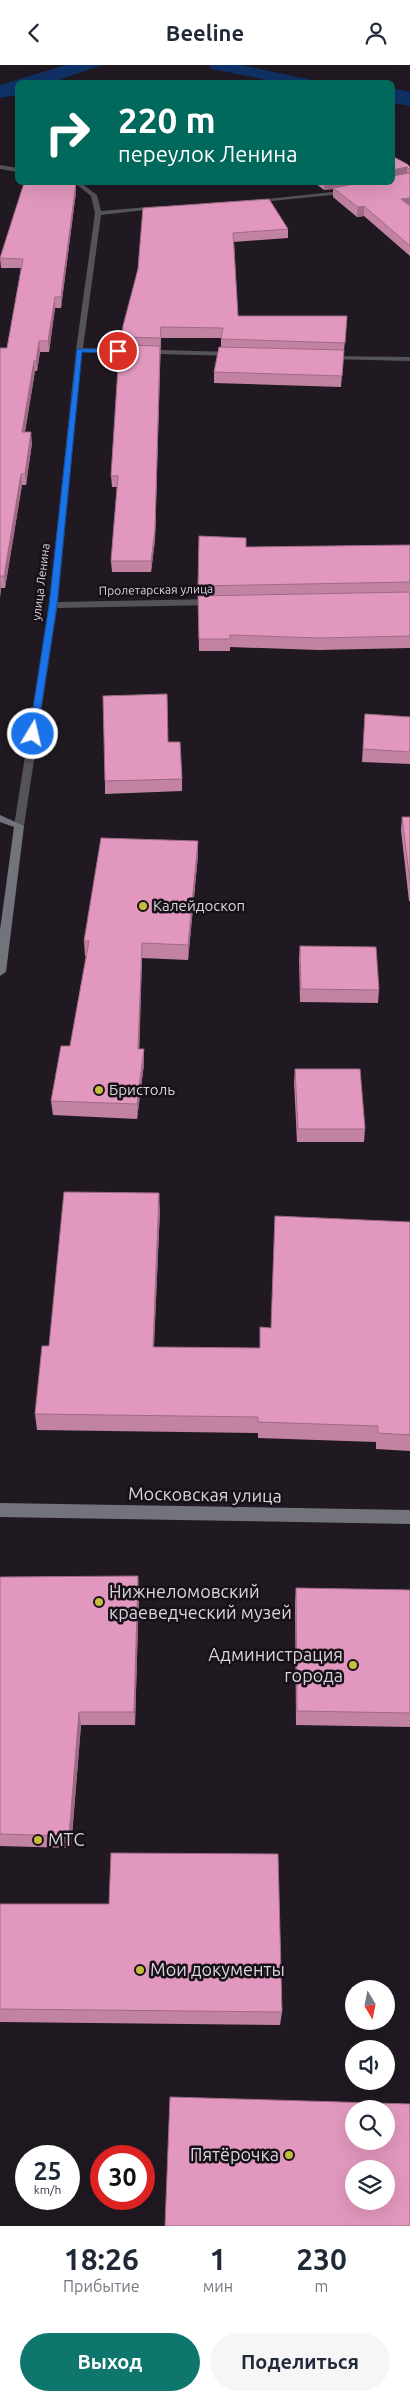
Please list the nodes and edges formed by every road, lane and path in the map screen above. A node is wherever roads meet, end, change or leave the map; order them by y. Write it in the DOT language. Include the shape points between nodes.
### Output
graph roads {
  1 [pos="0,167"];
  2 [pos="15,170"];
  3 [pos="81,185"];
  4 [pos="355,191"];
  5 [pos="246,201"];
  6 [pos="167,207"];
  7 [pos="98,213"];
  8 [pos="79,350"];
  9 [pos="245,355"];
  10 [pos="322,357"];
  11 [pos="410,359"];
  12 [pos="222,602"];
  13 [pos="53,605"];
  14 [pos="0,818"];
  15 [pos="19,826"];
  16 [pos="0,972"];
  17 [pos="0,1510"];
  18 [pos="410,1517"];
  1 -- 2 [label="street"];
  3 -- 7 [label="street, улица Ленина" via="94,195"];
  4 -- 5 [label="street"];
  6 -- 7 [label="street"];
  7 -- 8 [label="street, улица Ленина"];
  8 -- 9 [label="street"];
  8 -- 13 [label="street, улица Ленина"];
  10 -- 11 [label="street"];
  12 -- 13 [label="street, Пролетарская улица"];
  13 -- 15 [label="street, улица Ленина"];
  14 -- 15 [label="main road"];
  15 -- 16 [label="main road, улица Ленина"];
  17 -- 18 [label="main road, Московская улица"];
}
